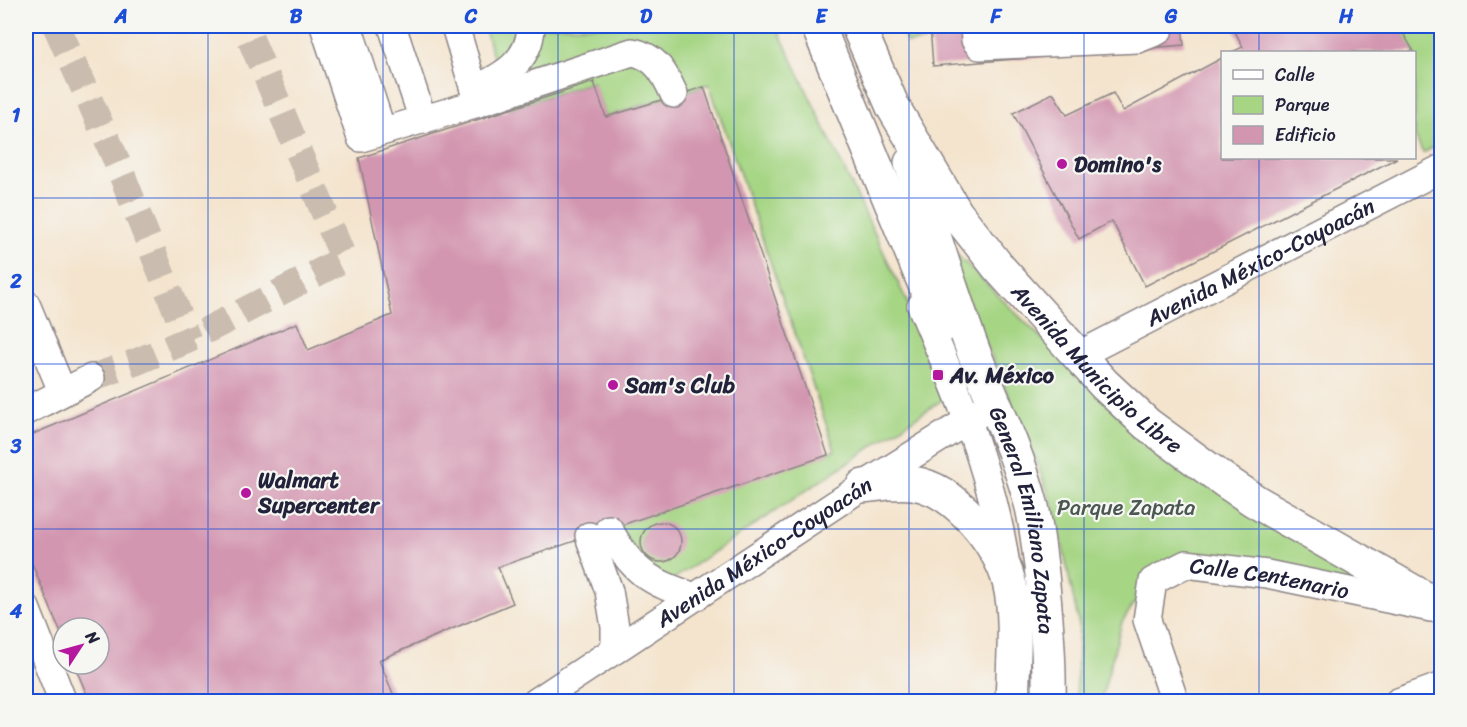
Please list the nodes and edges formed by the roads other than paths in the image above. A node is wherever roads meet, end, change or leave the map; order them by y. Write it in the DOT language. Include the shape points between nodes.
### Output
graph roads {
  1 [pos="324,26"];
  2 [pos="348,26"];
  3 [pos="392,26"];
  4 [pos="455,26"];
  5 [pos="531,26"];
  6 [pos="804,26"];
  7 [pos="818,26"];
  8 [pos="858,26"];
  9 [pos="974,26"];
  10 [pos="1161,26"];
  11 [pos="674,94"];
  12 [pos="476,97"];
  13 [pos="893,107"];
  14 [pos="423,120"];
  15 [pos="382,130"];
  16 [pos="1442,168"];
  17 [pos="26,304"];
  18 [pos="1077,356"];
  19 [pos="91,378"];
  20 [pos="62,391"];
  21 [pos="26,409"];
  22 [pos="980,412"];
  23 [pos="863,486"];
  24 [pos="1009,581"];
  25 [pos="695,597"];
  26 [pos="26,608"];
  27 [pos="1442,609"];
  28 [pos="615,650"];
  29 [pos="1442,686"];
  30 [pos="63,702"];
  31 [pos="536,702"];
  32 [pos="1012,702"];
  33 [pos="1049,702"];
  34 [pos="1175,702"];
  35 [pos="1398,702"];
  1 -- 15 [label="street" via="361,138"];
  2 -- 15 [label="street"];
  3 -- 14 [label="street"];
  4 -- 12 [label="street"];
  5 -- 12 [label="street" via="519,61"];
  6 -- 22 [label="street"];
  7 -- 22 [label="main road"];
  8 -- 13 [label="main road, Avenida Municipio Libre"];
  9 -- 10 [label="street" via="975,40 980,46 1138,39"];
  11 -- 12 [label="street" via="664,72 653,60 632,52"];
  12 -- 14 [label="street"];
  13 -- 18 [label="main road, Avenida Municipio Libre" via="976,241"];
  13 -- 22 [label="main road, General Emiliano Zapata" via="945,272"];
  14 -- 15 [label="street"];
  16 -- 18 [label="street, Avenida México-Coyoacán"];
  17 -- 20 [label="street"];
  18 -- 27 [label="main road, Avenida Municipio Libre" via="1147,424 1225,481"];
  19 -- 20 [label="street"];
  20 -- 21 [label="street"];
  22 -- 23 [label="street, Avenida México-Coyoacán"];
  22 -- 24 [label="street"];
  22 -- 33 [label="main road, General Emiliano Zapata" via="1042,574"];
  23 -- 24 [label="main road" via="915,483 947,496 985,536"];
  23 -- 25 [label="street, Avenida México-Coyoacán"];
  24 -- 32 [label="main road, General Emiliano Zapata"];
  25 -- 28 [label="street, Avenida México-Coyoacán"];
  25 -- 28 [label="street" via="661,586 637,570 599,532 615,627"];
  26 -- 30 [label="street"];
  27 -- 34 [label="street, Calle Centenario" via="1268,574 1185,564 1153,581 1147,620"];
  28 -- 31 [label="street, Avenida México-Coyoacán"];
  29 -- 35 [label="street"];
}
